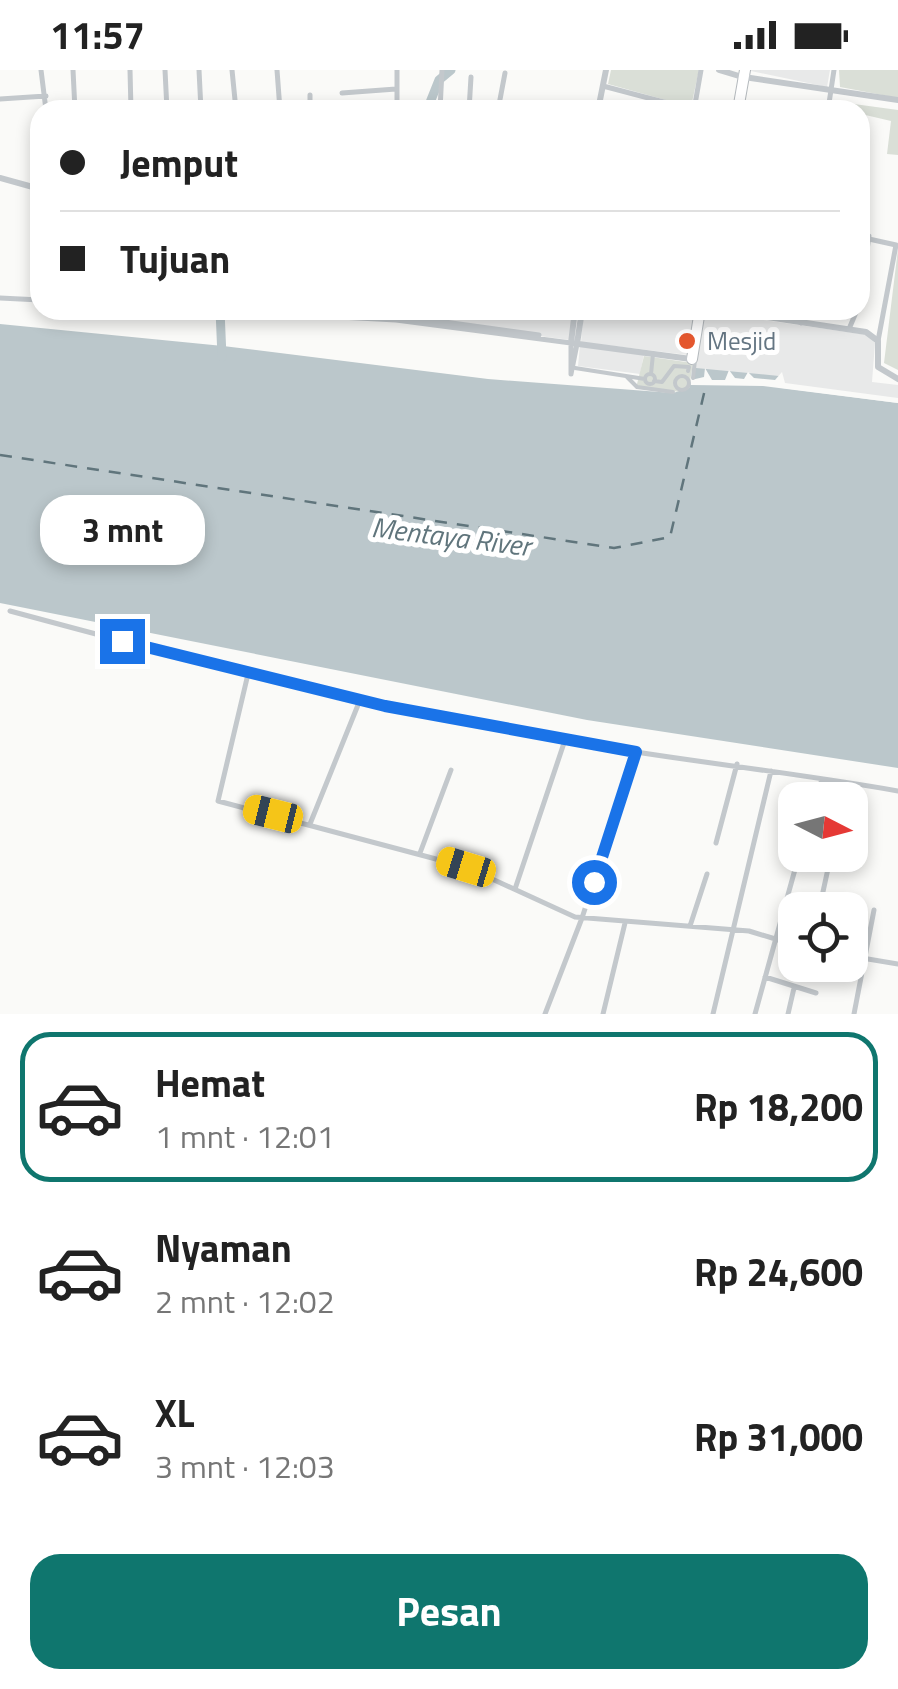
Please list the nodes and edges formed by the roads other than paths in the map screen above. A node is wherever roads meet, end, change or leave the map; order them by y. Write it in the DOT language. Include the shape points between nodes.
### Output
graph roads {
  1 [pos="40,70"];
  2 [pos="72,70"];
  3 [pos="130,70"];
  4 [pos="165,70"];
  5 [pos="198,70"];
  6 [pos="232,70"];
  7 [pos="277,70"];
  8 [pos="396,70"];
  9 [pos="606,70"];
  10 [pos="701,70"];
  11 [pos="718,70"];
  12 [pos="834,70"];
  13 [pos="505,72"];
  14 [pos="443,73"];
  15 [pos="742,73"];
  16 [pos="472,77"];
  17 [pos="602,86"];
  18 [pos="396,89"];
  19 [pos="831,90"];
  20 [pos="342,93"];
  21 [pos="310,95"];
  22 [pos="46,96"];
  23 [pos="649,98"];
  24 [pos="0,99"];
  25 [pos="46,100"];
  26 [pos="74,100"];
  27 [pos="131,100"];
  28 [pos="166,100"];
  29 [pos="200,100"];
  30 [pos="235,100"];
  31 [pos="279,100"];
  32 [pos="310,100"];
  33 [pos="396,100"];
  34 [pos="441,100"];
  35 [pos="470,100"];
  36 [pos="500,100"];
  37 [pos="600,100"];
  38 [pos="656,100"];
  39 [pos="696,100"];
  40 [pos="738,100"];
  41 [pos="830,100"];
  42 [pos="898,100"];
  43 [pos="0,178"];
  44 [pos="30,188"];
  45 [pos="870,240"];
  46 [pos="0,298"];
  47 [pos="30,300"];
  48 [pos="430,320"];
  49 [pos="577,320"];
  50 [pos="699,320"];
  51 [pos="783,320"];
  52 [pos="801,320"];
  53 [pos="853,320"];
  54 [pos="801,323"];
  55 [pos="849,329"];
  56 [pos="878,341"];
  57 [pos="576,343"];
  58 [pos="654,354"];
  59 [pos="694,359"];
  60 [pos="575,368"];
  61 [pos="669,369"];
  62 [pos="652,372"];
  63 [pos="688,372"];
  64 [pos="627,376"];
  65 [pos="678,377"];
  66 [pos="692,378"];
  67 [pos="898,378"];
  68 [pos="644,379"];
  69 [pos="654,382"];
  70 [pos="673,392"];
  71 [pos="10,611"];
  72 [pos="248,674"];
  73 [pos="360,700"];
  74 [pos="564,740"];
  75 [pos="636,752"];
  76 [pos="737,764"];
  77 [pos="451,770"];
  78 [pos="772,771"];
  79 [pos="822,779"];
  80 [pos="821,782"];
  81 [pos="898,791"];
  82 [pos="310,824"];
  83 [pos="716,843"];
  84 [pos="420,853"];
  85 [pos="794,872"];
  86 [pos="706,874"];
  87 [pos="515,888"];
  88 [pos="874,910"];
  89 [pos="582,918"];
  90 [pos="625,923"];
  91 [pos="690,926"];
  92 [pos="734,930"];
  93 [pos="776,938"];
  94 [pos="868,939"];
  95 [pos="868,959"];
  96 [pos="898,964"];
  97 [pos="764,977"];
  98 [pos="860,982"];
  99 [pos="794,988"];
  100 [pos="816,993"];
  101 [pos="545,1014"];
  102 [pos="603,1014"];
  103 [pos="713,1014"];
  104 [pos="755,1014"];
  105 [pos="788,1014"];
  106 [pos="854,1014"];
  1 -- 22 [label="street"];
  2 -- 26 [label="street"];
  3 -- 27 [label="street"];
  4 -- 28 [label="street"];
  5 -- 29 [label="street"];
  6 -- 30 [label="street"];
  7 -- 31 [label="street"];
  8 -- 18 [label="street"];
  9 -- 17 [label="street"];
  10 -- 39 [label="street"];
  11 -- 15 [label="street"];
  12 -- 19 [label="street"];
  13 -- 36 [label="street"];
  14 -- 34 [label="street"];
  15 -- 19 [label="street"];
  15 -- 40 [label="highway"];
  16 -- 35 [label="street"];
  17 -- 23 [label="street"];
  17 -- 37 [label="street"];
  18 -- 20 [label="street"];
  18 -- 33 [label="street"];
  19 -- 41 [label="street"];
  19 -- 42 [label="street"];
  21 -- 32 [label="street"];
  22 -- 24 [label="street"];
  22 -- 25 [label="street"];
  23 -- 38 [label="street"];
  43 -- 44 [label="street"];
  45 -- 56 [label="street" via="896,244"];
  46 -- 47 [label="street"];
  48 -- 57 [label="street"];
  49 -- 57 [label="street"];
  50 -- 59 [label="highway"];
  51 -- 54 [label="street"];
  52 -- 54 [label="street"];
  53 -- 55 [label="street"];
  54 -- 55 [label="street"];
  55 -- 56 [label="street"];
  56 -- 67 [label="street" via="878,367"];
  57 -- 58 [label="street"];
  57 -- 60 [label="street"];
  58 -- 59 [label="street"];
  58 -- 62 [label="street"];
  59 -- 66 [label="street"];
  60 -- 64 [label="street"];
  61 -- 62 [label="street"];
  61 -- 63 [label="street" via="689,366"];
  61 -- 65 [label="street"];
  61 -- 69 [label="street" via="662,382"];
  62 -- 68 [label="street"];
  62 -- 69 [label="street"];
  64 -- 68 [label="street"];
  64 -- 70 [label="street" via="637,387"];
  68 -- 69 [label="street"];
  71 -- 72 [label="street"];
  72 -- 73 [label="street"];
  72 -- 82 [label="street" via="218,801"];
  73 -- 74 [label="street"];
  73 -- 82 [label="street"];
  74 -- 75 [label="street"];
  74 -- 87 [label="street"];
  75 -- 76 [label="street"];
  75 -- 89 [label="street"];
  76 -- 78 [label="street"];
  76 -- 83 [label="street"];
  77 -- 84 [label="street"];
  78 -- 79 [label="street"];
  78 -- 92 [label="street"];
  79 -- 80 [label="street"];
  79 -- 81 [label="street"];
  82 -- 84 [label="street"];
  84 -- 87 [label="street"];
  85 -- 93 [label="street"];
  86 -- 91 [label="street"];
  87 -- 89 [label="street"];
  88 -- 94 [label="street"];
  89 -- 90 [label="street"];
  89 -- 101 [label="street"];
  90 -- 91 [label="street"];
  90 -- 102 [label="street"];
  91 -- 92 [label="street"];
  92 -- 93 [label="street"];
  92 -- 103 [label="street"];
  93 -- 97 [label="street"];
  95 -- 96 [label="street"];
  97 -- 99 [label="street"];
  97 -- 104 [label="street"];
  98 -- 106 [label="street"];
  99 -- 100 [label="street"];
  99 -- 105 [label="street"];
}
